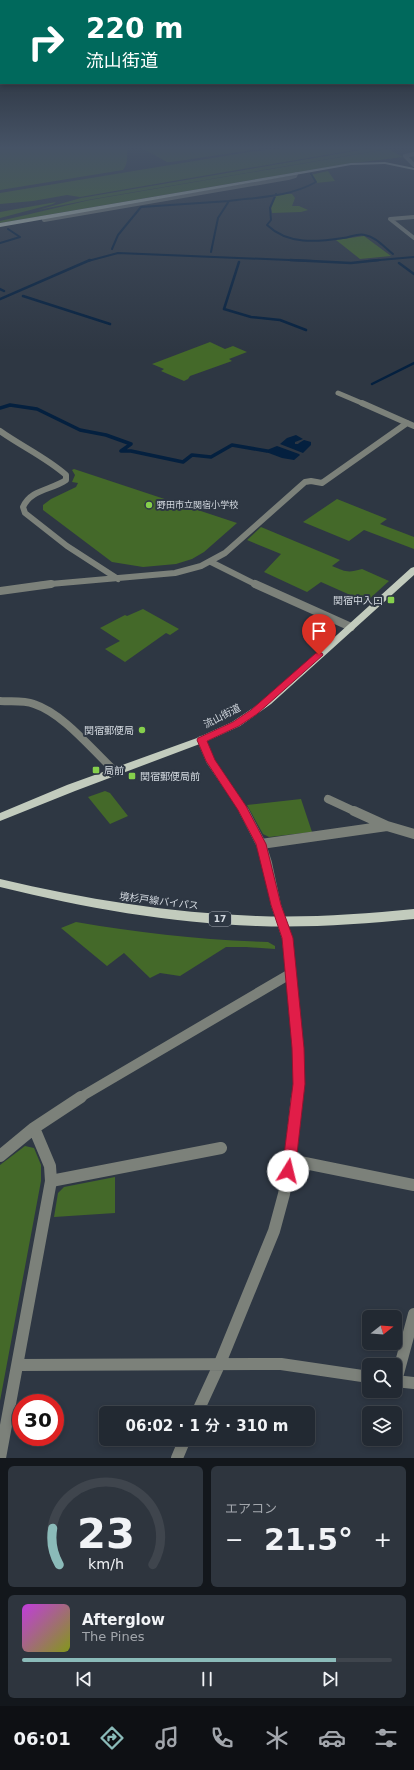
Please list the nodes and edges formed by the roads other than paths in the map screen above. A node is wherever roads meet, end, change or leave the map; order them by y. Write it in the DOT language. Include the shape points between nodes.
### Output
graph roads {
  1 [pos="53,215"];
  2 [pos="73,215"];
  3 [pos="414,217"];
  4 [pos="44,220"];
  5 [pos="0,224"];
  6 [pos="414,238"];
  7 [pos="338,393"];
  8 [pos="407,423"];
  9 [pos="414,426"];
  10 [pos="0,432"];
  11 [pos="211,562"];
  12 [pos="414,570"];
  13 [pos="118,579"];
  14 [pos="0,590"];
  15 [pos="351,627"];
  16 [pos="0,701"];
  17 [pos="202,740"];
  18 [pos="115,771"];
  19 [pos="328,799"];
  20 [pos="0,817"];
  21 [pos="387,826"];
  22 [pos="414,834"];
  23 [pos="261,844"];
  24 [pos="0,883"];
  25 [pos="414,914"];
  26 [pos="282,921"];
  27 [pos="290,974"];
  28 [pos="34,1128"];
  29 [pos="221,1148"];
  30 [pos="0,1156"];
  31 [pos="290,1160"];
  32 [pos="51,1181"];
  33 [pos="414,1185"];
  34 [pos="414,1314"];
  35 [pos="402,1359"];
  36 [pos="220,1363"];
  37 [pos="18,1365"];
  38 [pos="362,1376"];
  39 [pos="402,1382"];
  40 [pos="414,1383"];
  41 [pos="200,1406"];
  42 [pos="182,1446"];
  43 [pos="0,1458"];
  44 [pos="177,1458"];
  1 -- 5 [label="main road"];
  2 -- 4 [label="street"];
  3 -- 6 [label="street" via="390,219"];
  7 -- 8 [label="street"];
  8 -- 9 [label="street"];
  8 -- 11 [label="street" via="322,483 305,482 225,553"];
  10 -- 13 [label="street" via="55,464 66,475 66,480 60,485 25,500 25,512 67,546"];
  11 -- 13 [label="street" via="192,570"];
  11 -- 15 [label="street" via="279,596"];
  12 -- 15 [label="main road, 流山街道"];
  13 -- 14 [label="street"];
  15 -- 17 [label="main road, 流山街道" via="263,705 236,724"];
  16 -- 18 [label="street" via="33,703 44,707"];
  17 -- 18 [label="main road, 流山街道"];
  17 -- 23 [label="street" via="210,761 243,808"];
  18 -- 20 [label="main road, 流山街道"];
  19 -- 21 [label="street"];
  21 -- 22 [label="street"];
  21 -- 23 [label="street"];
  23 -- 26 [label="street"];
  24 -- 26 [label="main road, 境杉戸線バイパス / 17" via="62,898 156,914"];
  25 -- 26 [label="main road, 境杉戸線バイパス / 17" via="347,920"];
  26 -- 27 [label="street" via="287,938"];
  27 -- 28 [label="street" via="62,1108"];
  27 -- 31 [label="street" via="299,1084"];
  28 -- 30 [label="street"];
  28 -- 32 [label="street" via="50,1166"];
  29 -- 32 [label="street"];
  31 -- 33 [label="street"];
  31 -- 36 [label="street" via="274,1231"];
  32 -- 37 [label="street"];
  34 -- 35 [label="street"];
  36 -- 37 [label="street"];
  36 -- 38 [label="street" via="281,1364"];
  36 -- 41 [label="street"];
  37 -- 43 [label="street"];
  39 -- 40 [label="street"];
  42 -- 44 [label="street"];
}
